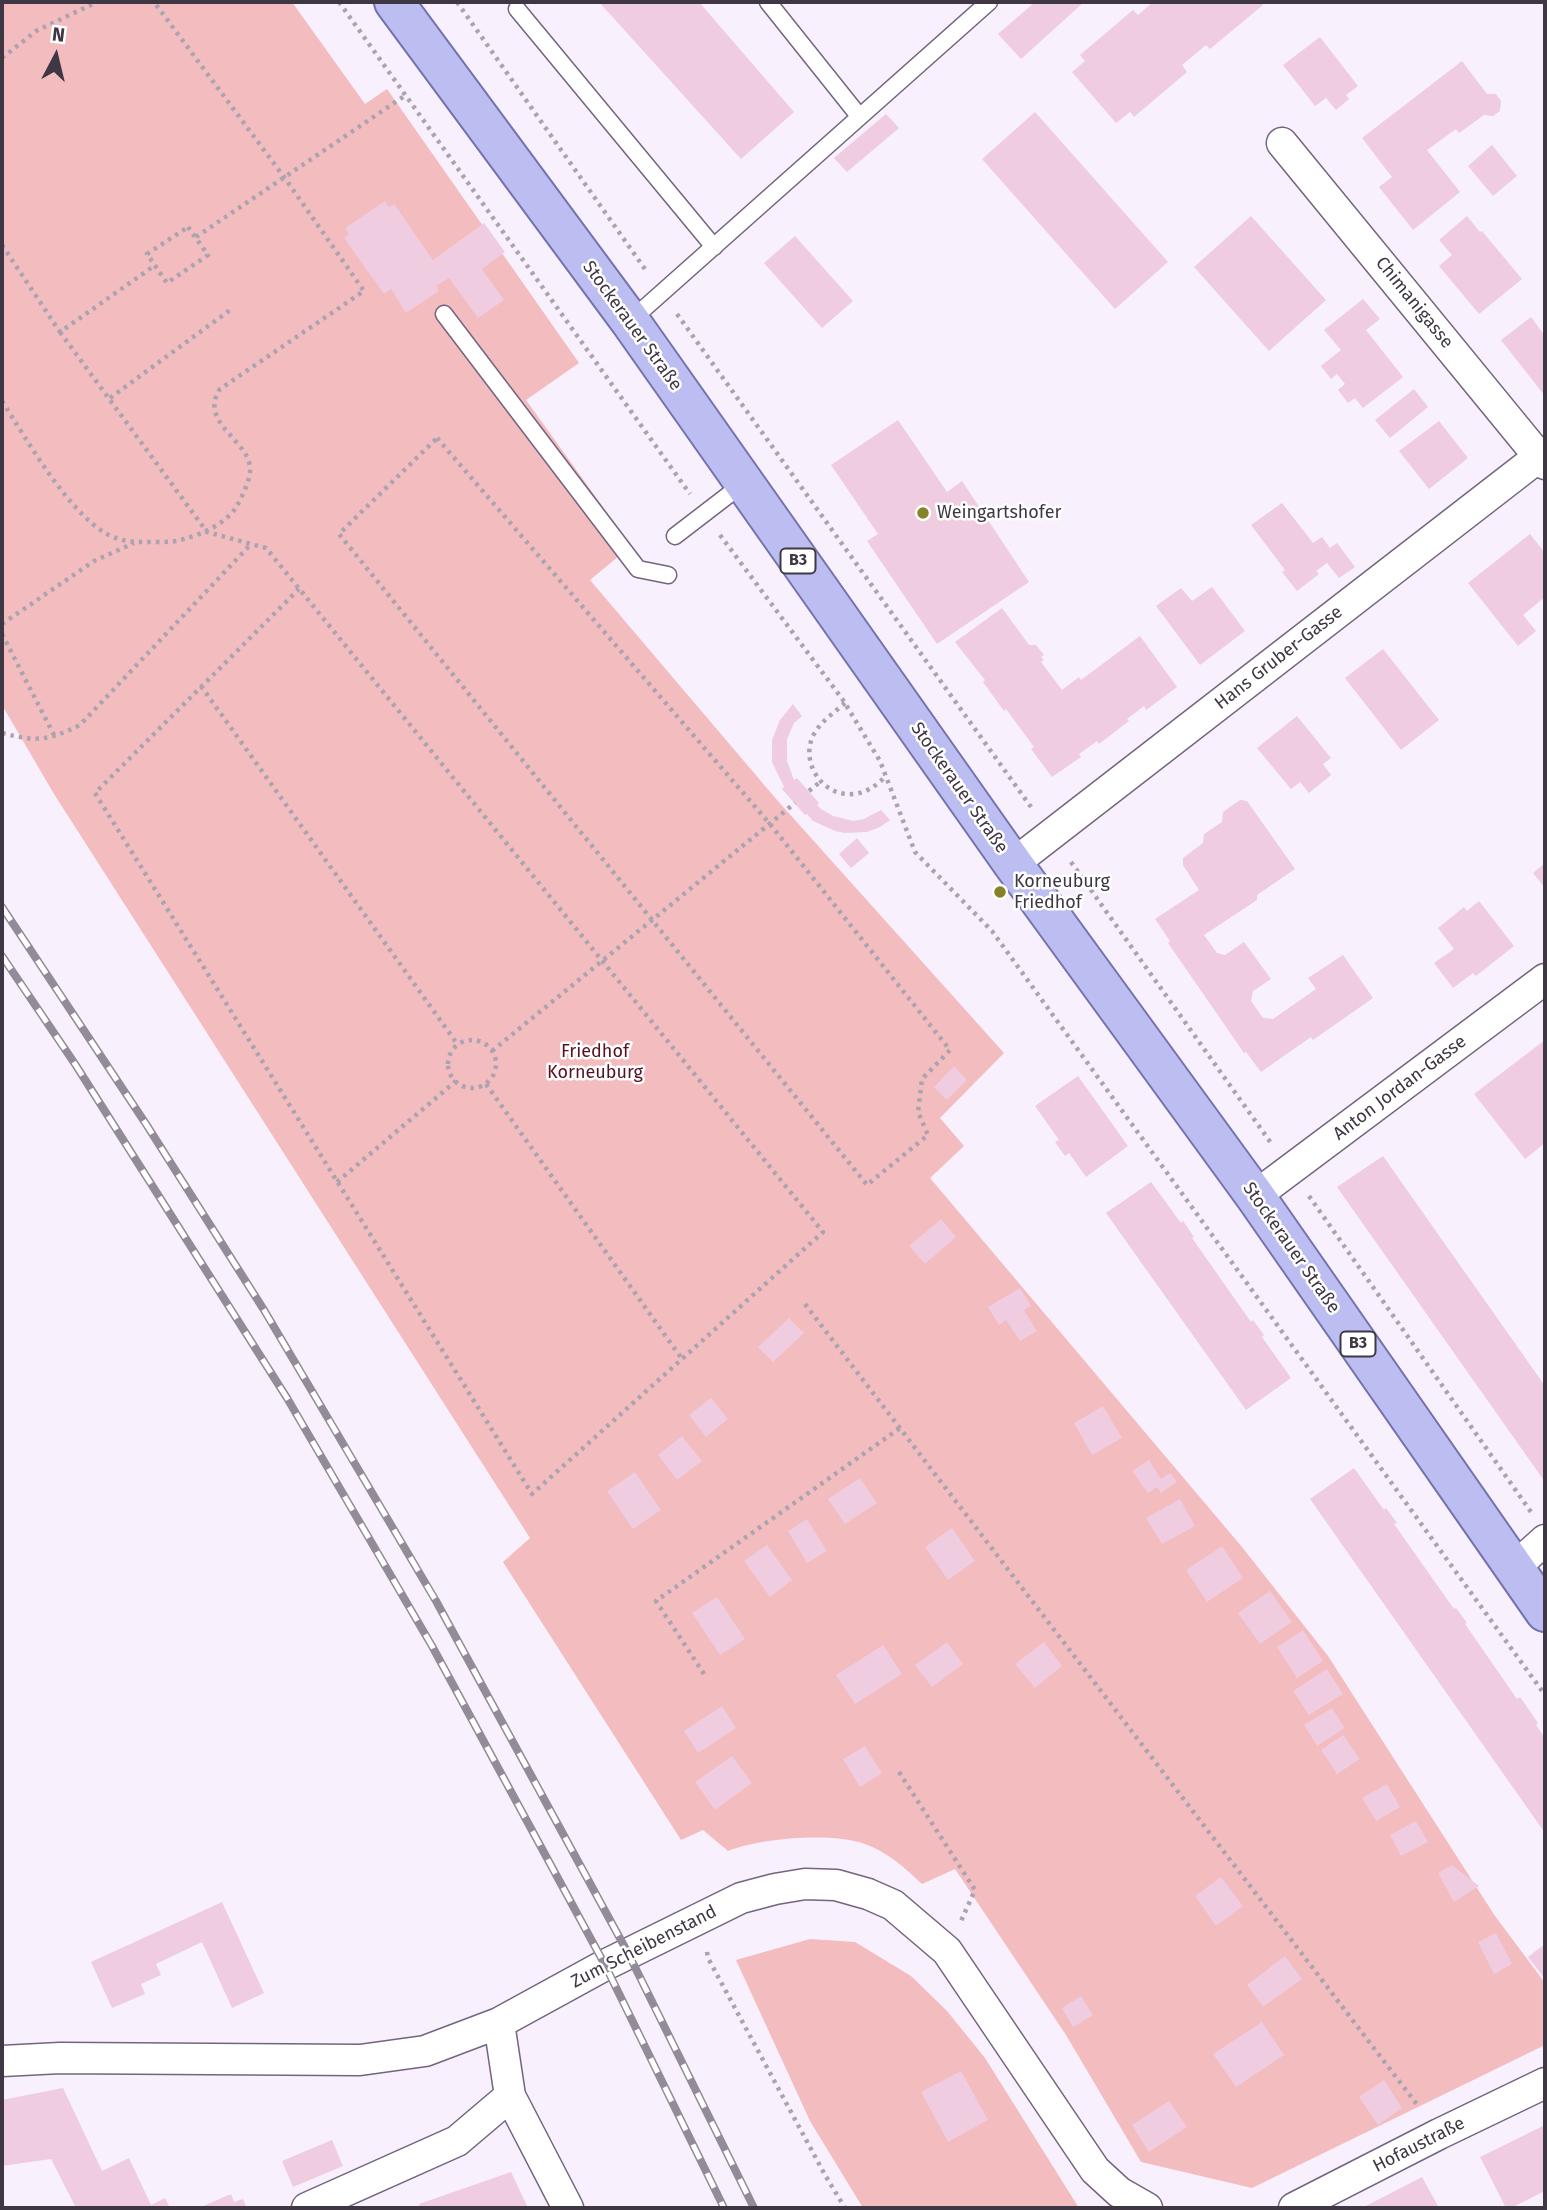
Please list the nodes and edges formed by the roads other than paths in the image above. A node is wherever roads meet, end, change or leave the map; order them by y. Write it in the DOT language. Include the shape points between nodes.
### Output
graph roads {
  1 [pos="394,2"];
  2 [pos="768,2"];
  3 [pos="989,2"];
  4 [pos="517,9"];
  5 [pos="859,116"];
  6 [pos="1282,142"];
  7 [pos="714,247"];
  8 [pos="444,314"];
  9 [pos="630,321"];
  10 [pos="1543,458"];
  11 [pos="744,484"];
  12 [pos="675,536"];
  13 [pos="668,575"];
  14 [pos="1013,864"];
  15 [pos="1545,979"];
  16 [pos="1255,1196"];
  17 [pos="1541,1531"];
  18 [pos="1514,1567"];
  19 [pos="1545,1612"];
  20 [pos="499,2022"];
  21 [pos="2,2061"];
  22 [pos="1545,2083"];
  23 [pos="510,2096"];
  24 [pos="307,2208"];
  25 [pos="568,2208"];
  26 [pos="1147,2208"];
  27 [pos="1294,2208"];
  1 -- 9 [label="main road, Stockerauer Straße / B3"];
  2 -- 5 [label="lane"];
  3 -- 5 [label="lane"];
  4 -- 7 [label="lane"];
  5 -- 7 [label="lane"];
  6 -- 10 [label="street, Chimanigasse"];
  7 -- 9 [label="lane"];
  8 -- 13 [label="lane" via="638,569"];
  9 -- 11 [label="main road, Stockerauer Straße / B3"];
  10 -- 14 [label="street, Hans Gruber-Gasse"];
  11 -- 12 [label="lane"];
  11 -- 14 [label="main road, Stockerauer Straße / B3"];
  14 -- 16 [label="main road, Stockerauer Straße / B3"];
  15 -- 16 [label="street, Anton Jordan-Gasse"];
  16 -- 18 [label="main road, Stockerauer Straße / B3"];
  17 -- 18 [label="street"];
  18 -- 19 [label="main road, Stockerauer Straße / B3"];
  20 -- 21 [label="street, Zum Scheibenstand" via="425,2051 360,2060"];
  20 -- 23 [label="street"];
  20 -- 26 [label="street, Zum Scheibenstand" via="741,1898 805,1884 836,1885 868,1894 893,1905 947,1951 1095,2170 1119,2192"];
  22 -- 27 [label="street, Hofaustraße"];
  23 -- 24 [label="street" via="457,2141"];
  23 -- 25 [label="street"];
}
